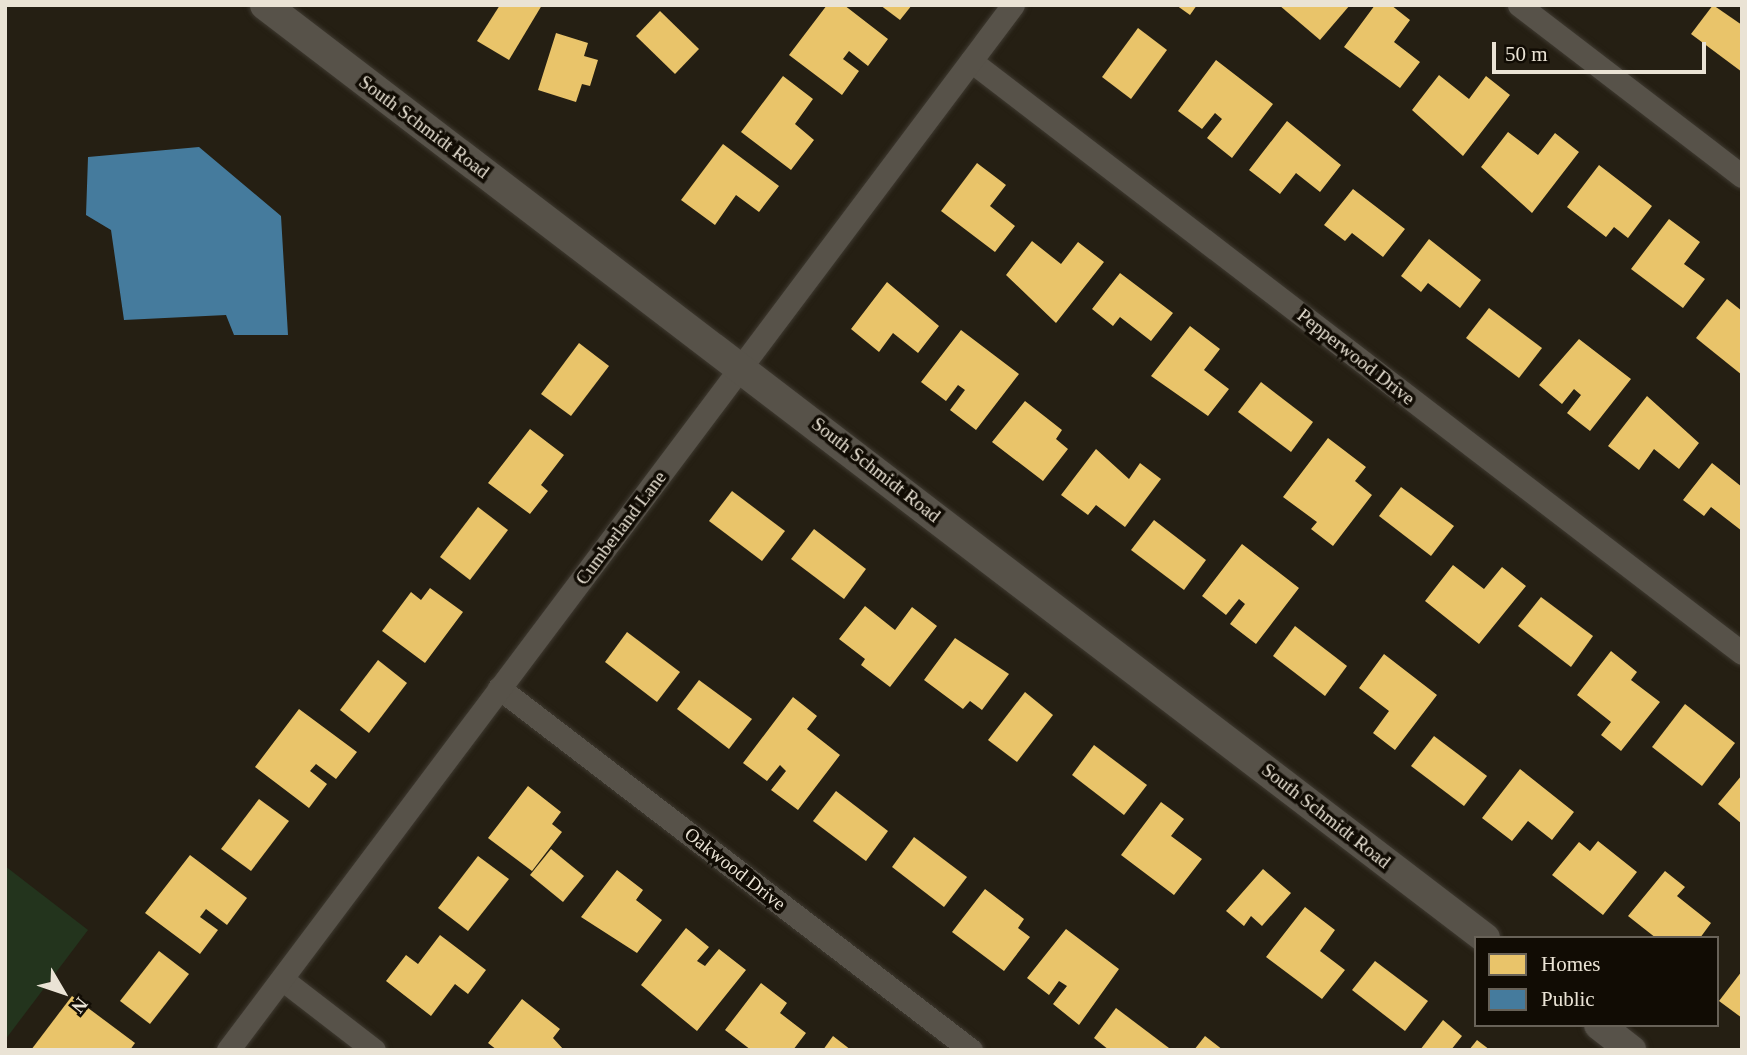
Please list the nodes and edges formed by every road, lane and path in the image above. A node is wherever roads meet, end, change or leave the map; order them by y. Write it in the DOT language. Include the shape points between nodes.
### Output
graph roads {
  1 [pos="265,5"];
  2 [pos="1013,5"];
  3 [pos="1519,5"];
  4 [pos="971,61"];
  5 [pos="1742,176"];
  6 [pos="742,368"];
  7 [pos="1742,653"];
  8 [pos="499,688"];
  9 [pos="1482,936"];
  10 [pos="282,979"];
  11 [pos="1602,1027"];
  12 [pos="228,1050"];
  13 [pos="374,1050"];
  14 [pos="971,1050"];
  15 [pos="1631,1050"];
  1 -- 6 [label="street, South Schmidt Road"];
  2 -- 4 [label="street, Cumberland Lane"];
  3 -- 5 [label="street"];
  4 -- 6 [label="street, Cumberland Lane"];
  4 -- 7 [label="street, Pepperwood Drive"];
  6 -- 8 [label="street, Cumberland Lane"];
  6 -- 9 [label="street, South Schmidt Road"];
  8 -- 10 [label="street, Cumberland Lane"];
  8 -- 14 [label="street, Oakwood Drive"];
  10 -- 12 [label="street, Cumberland Lane"];
  10 -- 13 [label="street"];
  11 -- 15 [label="street"];
}
